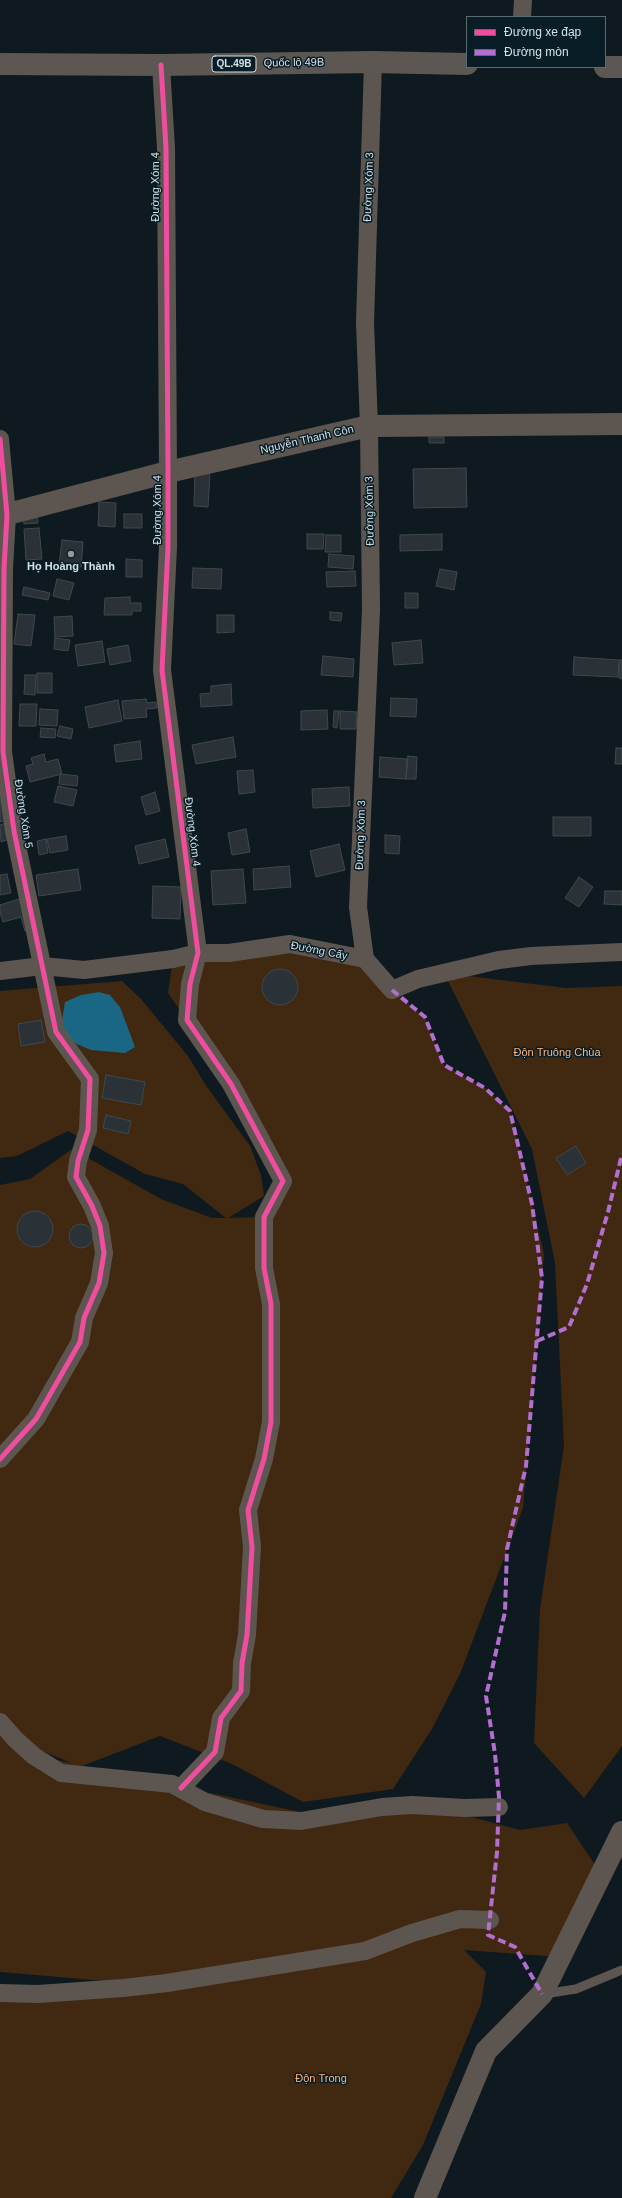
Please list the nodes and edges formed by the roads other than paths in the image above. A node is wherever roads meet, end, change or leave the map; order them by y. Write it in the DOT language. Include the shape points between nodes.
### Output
graph roads {
  1 [pos="523,0"];
  2 [pos="522,16"];
  3 [pos="373,62"];
  4 [pos="0,64"];
  5 [pos="466,64"];
  6 [pos="161,65"];
  7 [pos="606,67"];
  8 [pos="622,67"];
  9 [pos="622,424"];
  10 [pos="369,426"];
  11 [pos="0,439"];
  12 [pos="168,472"];
  13 [pos="4,516"];
  14 [pos="622,952"];
  15 [pos="198,953"];
  16 [pos="365,959"];
  17 [pos="42,966"];
  18 [pos="0,971"];
  19 [pos="0,1459"];
  20 [pos="0,1722"];
  21 [pos="181,1788"];
  22 [pos="498,1807"];
  23 [pos="622,1832"];
  24 [pos="490,1920"];
  25 [pos="622,1970"];
  26 [pos="0,1993"];
  27 [pos="542,1994"];
  28 [pos="425,2198"];
  1 -- 2 [label="street"];
  3 -- 5 [label="main road, Quốc lộ 49B / QL.49B"];
  3 -- 6 [label="main road, Quốc lộ 49B / QL.49B"];
  3 -- 10 [label="street, Đường Xóm 3" via="365,323"];
  4 -- 6 [label="main road, Quốc lộ 49B / QL.49B"];
  6 -- 12 [label="street, Đường Xóm 4" via="166,148"];
  7 -- 8 [label="main road"];
  9 -- 10 [label="street, Nguyễn Thanh Côn"];
  10 -- 12 [label="street, Nguyễn Thanh Côn"];
  10 -- 16 [label="street, Đường Xóm 3" via="371,610 358,907"];
  11 -- 13 [label="street, Đường Xóm 5"];
  12 -- 13 [label="street, Nguyễn Thanh Côn"];
  12 -- 15 [label="street, Đường Xóm 4" via="168,547 162,670"];
  13 -- 17 [label="street, Đường Xóm 5" via="3,752 14,831"];
  14 -- 16 [label="street" via="499,960 418,979 392,990"];
  15 -- 16 [label="street, Đường Cấy" via="229,952 290,944"];
  15 -- 17 [label="street, Đường Cấy" via="173,959 84,970"];
  15 -- 21 [label="street" via="190,984 187,1020 231,1084 283,1181 264,1217 264,1268 271,1304 271,1422 264,1460 248,1510 252,1547 241,1691 220,1718 215,1752"];
  17 -- 18 [label="street, Đường Cấy"];
  17 -- 19 [label="street, Đường Xóm 5" via="56,1032 90,1079 88,1130 78,1161 76,1177 100,1226 104,1253 99,1283 84,1318 80,1342 36,1419"];
  20 -- 21 [label="street" via="34,1756 61,1773 92,1777 111,1776 135,1781 151,1780"];
  21 -- 22 [label="street" via="205,1802 263,1819 301,1821 382,1807 412,1805"];
  23 -- 27 [label="street"];
  24 -- 26 [label="street" via="460,1919 412,1933 365,1951 167,1983 38,1994"];
  25 -- 27 [label="lane" via="576,1989"];
  27 -- 28 [label="street" via="486,2051"];
}
